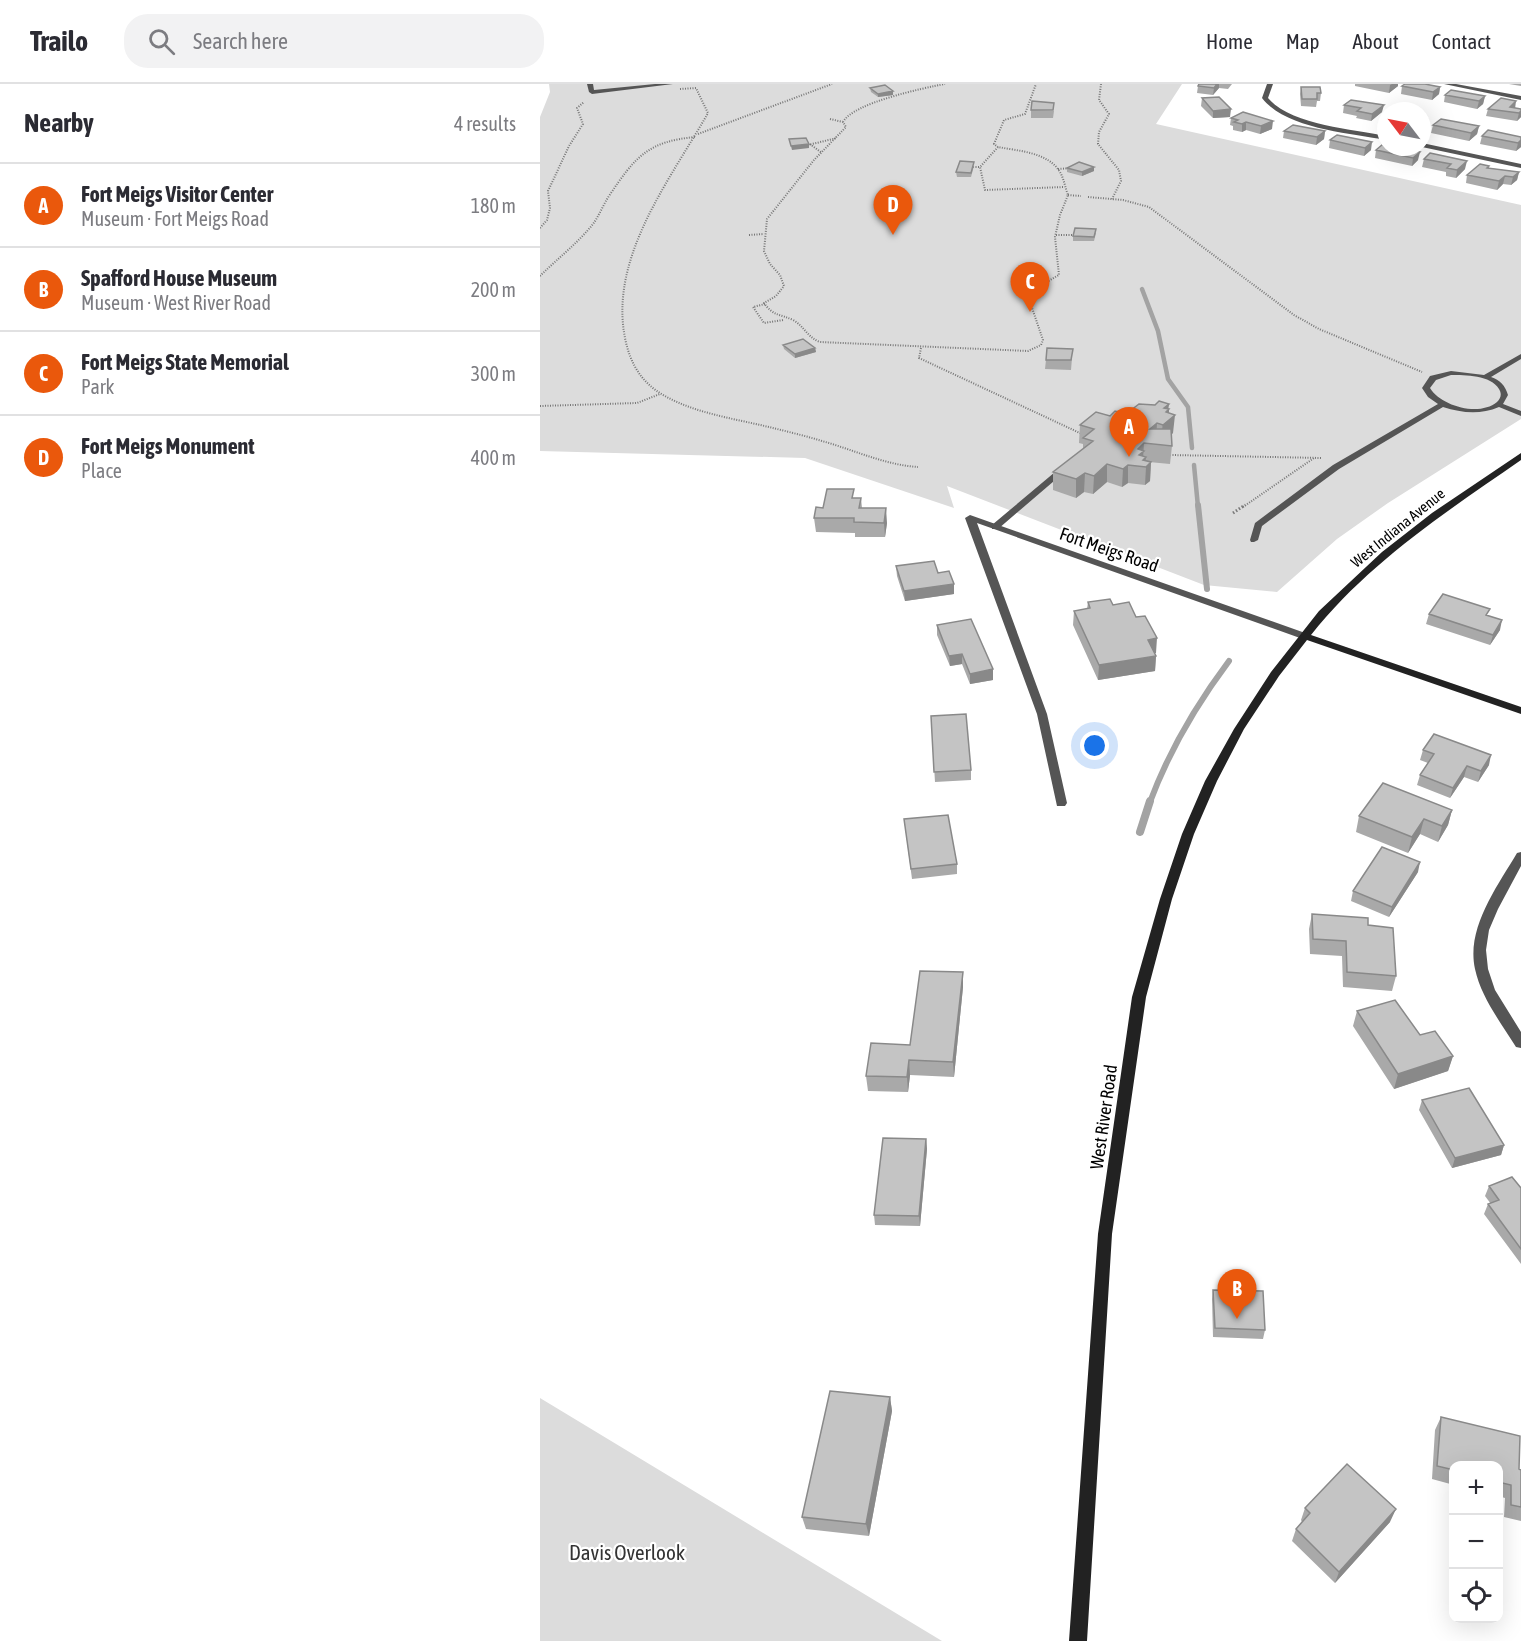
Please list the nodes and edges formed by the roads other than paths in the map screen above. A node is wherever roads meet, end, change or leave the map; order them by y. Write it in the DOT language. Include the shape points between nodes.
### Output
graph roads {
  1 [pos="590,84"];
  2 [pos="1270,84"];
  3 [pos="1447,84"];
  4 [pos="672,87"];
  5 [pos="1521,99"];
  6 [pos="1377,136"];
  7 [pos="1431,147"];
  8 [pos="1521,166"];
  9 [pos="1521,356"];
  10 [pos="1485,377"];
  11 [pos="1443,404"];
  12 [pos="1498,405"];
  13 [pos="1521,414"];
  14 [pos="1521,456"];
  15 [pos="1071,463"];
  16 [pos="1056,476"];
  17 [pos="1066,479"];
  18 [pos="995,527"];
  19 [pos="1254,540"];
  20 [pos="1304,636"];
  21 [pos="1521,711"];
  22 [pos="1061,803"];
  23 [pos="1521,856"];
  24 [pos="1521,1042"];
  25 [pos="1078,1641"];
  1 -- 4 [label="lane" via="592,92"];
  2 -- 6 [label="street" via="1265,98 1278,112"];
  3 -- 5 [label="street"];
  7 -- 8 [label="street"];
  9 -- 10 [label="lane"];
  10 -- 11 [label="lane" via="1451,373 1433,378 1428,382 1428,394"];
  10 -- 12 [label="lane" via="1504,393"];
  11 -- 12 [label="lane" via="1467,410"];
  11 -- 19 [label="lane" via="1350,459 1258,525"];
  12 -- 13 [label="lane"];
  14 -- 20 [label="main road, West Indiana Avenue" via="1385,554"];
  15 -- 16 [label="lane"];
  16 -- 17 [label="lane"];
  16 -- 18 [label="lane"];
  18 -- 20 [label="street, Fort Meigs Road"];
  18 -- 22 [label="street, Fort Meigs Road" via="970,518 1042,714"];
  20 -- 21 [label="main road, Fort Meigs Road"];
  20 -- 25 [label="main road, West River Road" via="1239,729 1211,782 1184,844 1139,997 1105,1234"];
  23 -- 24 [label="street" via="1493,904 1479,941 1486,984 1501,1015"];
}
